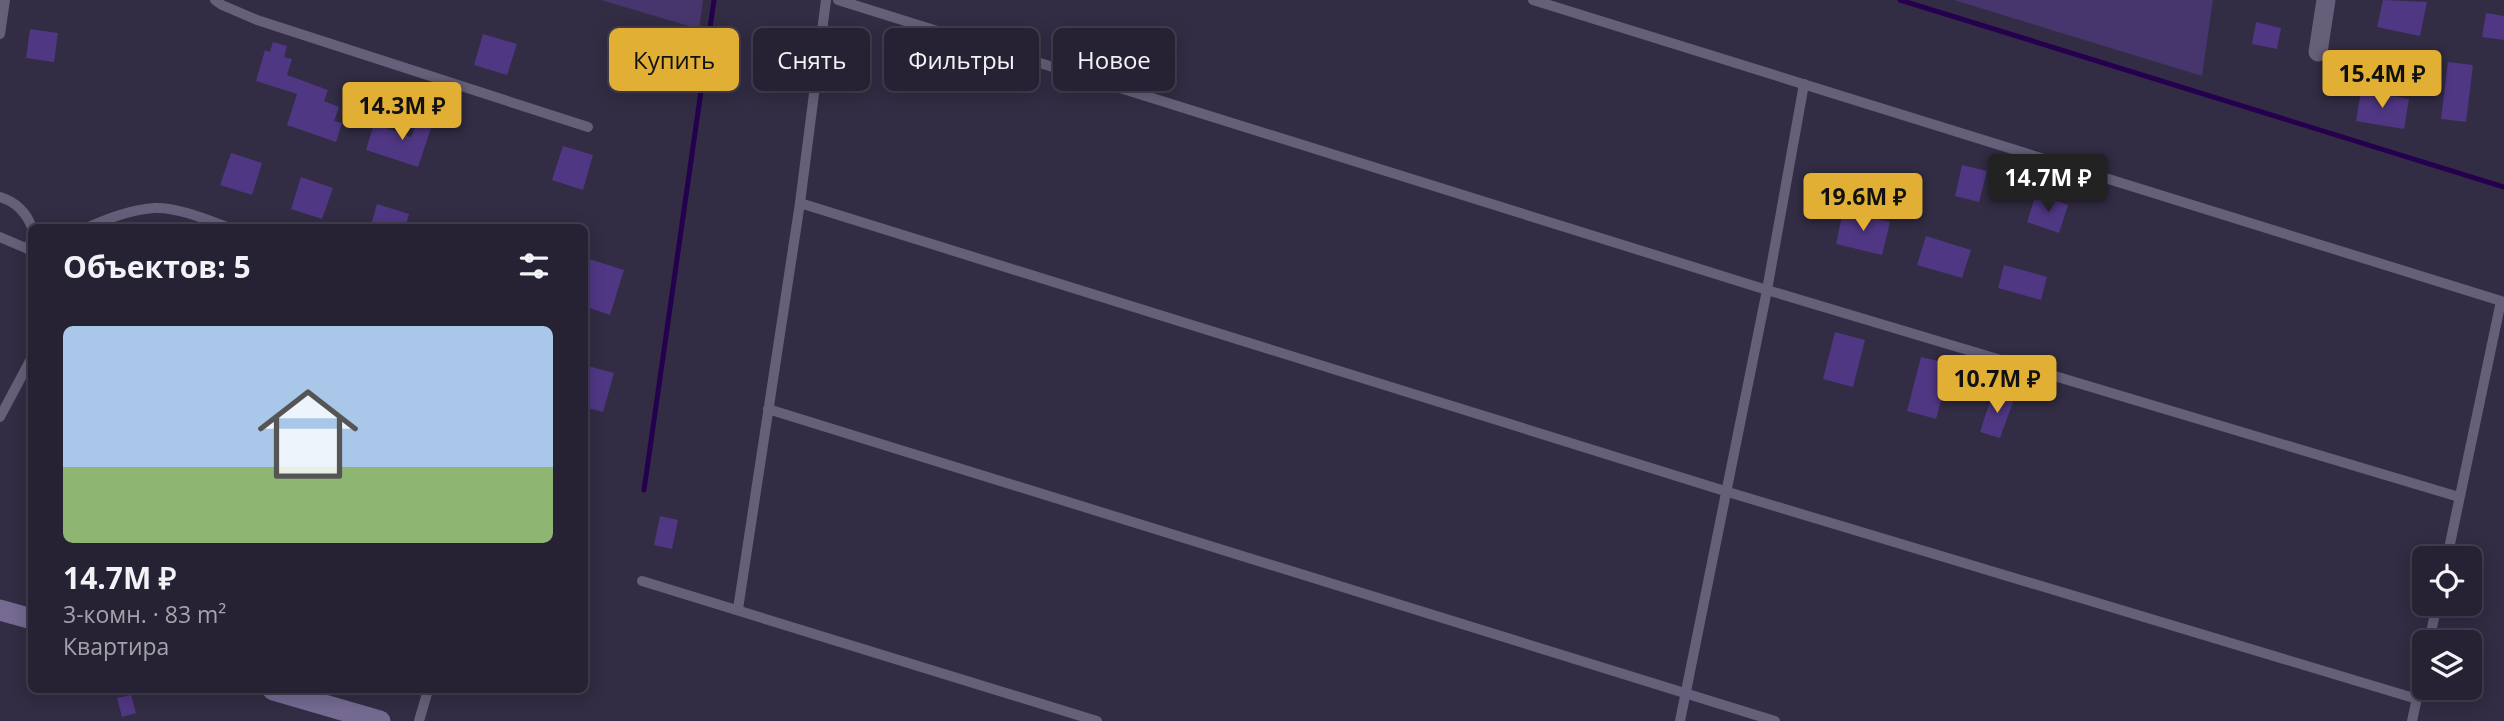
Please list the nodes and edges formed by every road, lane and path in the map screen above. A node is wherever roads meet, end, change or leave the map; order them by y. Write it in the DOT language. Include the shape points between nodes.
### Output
graph roads {
  1 [pos="5,0"];
  2 [pos="215,0"];
  3 [pos="826,0"];
  4 [pos="838,0"];
  5 [pos="1533,0"];
  6 [pos="2326,0"];
  7 [pos="0,34"];
  8 [pos="2318,52"];
  9 [pos="1804,84"];
  10 [pos="588,127"];
  11 [pos="0,197"];
  12 [pos="800,203"];
  13 [pos="115,216"];
  14 [pos="30,224"];
  15 [pos="96,224"];
  16 [pos="118,224"];
  17 [pos="219,224"];
  18 [pos="0,237"];
  19 [pos="28,249"];
  20 [pos="1768,290"];
  21 [pos="28,364"];
  22 [pos="768,409"];
  23 [pos="0,417"];
  24 [pos="1727,492"];
  25 [pos="2459,497"];
  26 [pos="2449,546"];
  27 [pos="642,582"];
  28 [pos="738,609"];
  29 [pos="0,610"];
  30 [pos="28,618"];
  31 [pos="289,693"];
  32 [pos="427,693"];
  33 [pos="1686,693"];
  34 [pos="2412,698"];
  35 [pos="2417,700"];
  36 [pos="380,721"];
  37 [pos="419,721"];
  38 [pos="1097,721"];
  39 [pos="1680,721"];
  40 [pos="1775,721"];
  41 [pos="2412,721"];
  1 -- 7 [label="lane"];
  2 -- 10 [label="lane" via="257,20"];
  3 -- 12 [label="lane"];
  4 -- 20 [label="lane"];
  5 -- 9 [label="lane"];
  6 -- 8 [label="street"];
  9 -- 20 [label="lane"];
  9 -- 25 [label="lane" via="2501,301"];
  11 -- 14 [label="lane" via="27,216"];
  12 -- 22 [label="lane"];
  12 -- 24 [label="lane"];
  13 -- 15 [label="lane"];
  13 -- 16 [label="lane"];
  13 -- 17 [label="lane" via="156,208"];
  18 -- 19 [label="lane"];
  20 -- 24 [label="lane"];
  20 -- 25 [label="lane"];
  21 -- 23 [label="lane"];
  22 -- 28 [label="lane"];
  22 -- 33 [label="lane"];
  24 -- 33 [label="lane"];
  24 -- 34 [label="lane"];
  25 -- 26 [label="lane"];
  27 -- 28 [label="lane"];
  28 -- 38 [label="lane"];
  29 -- 30 [label="street"];
  31 -- 36 [label="street"];
  32 -- 37 [label="lane"];
  33 -- 39 [label="lane"];
  33 -- 40 [label="lane"];
  35 -- 41 [label="lane"];
}
